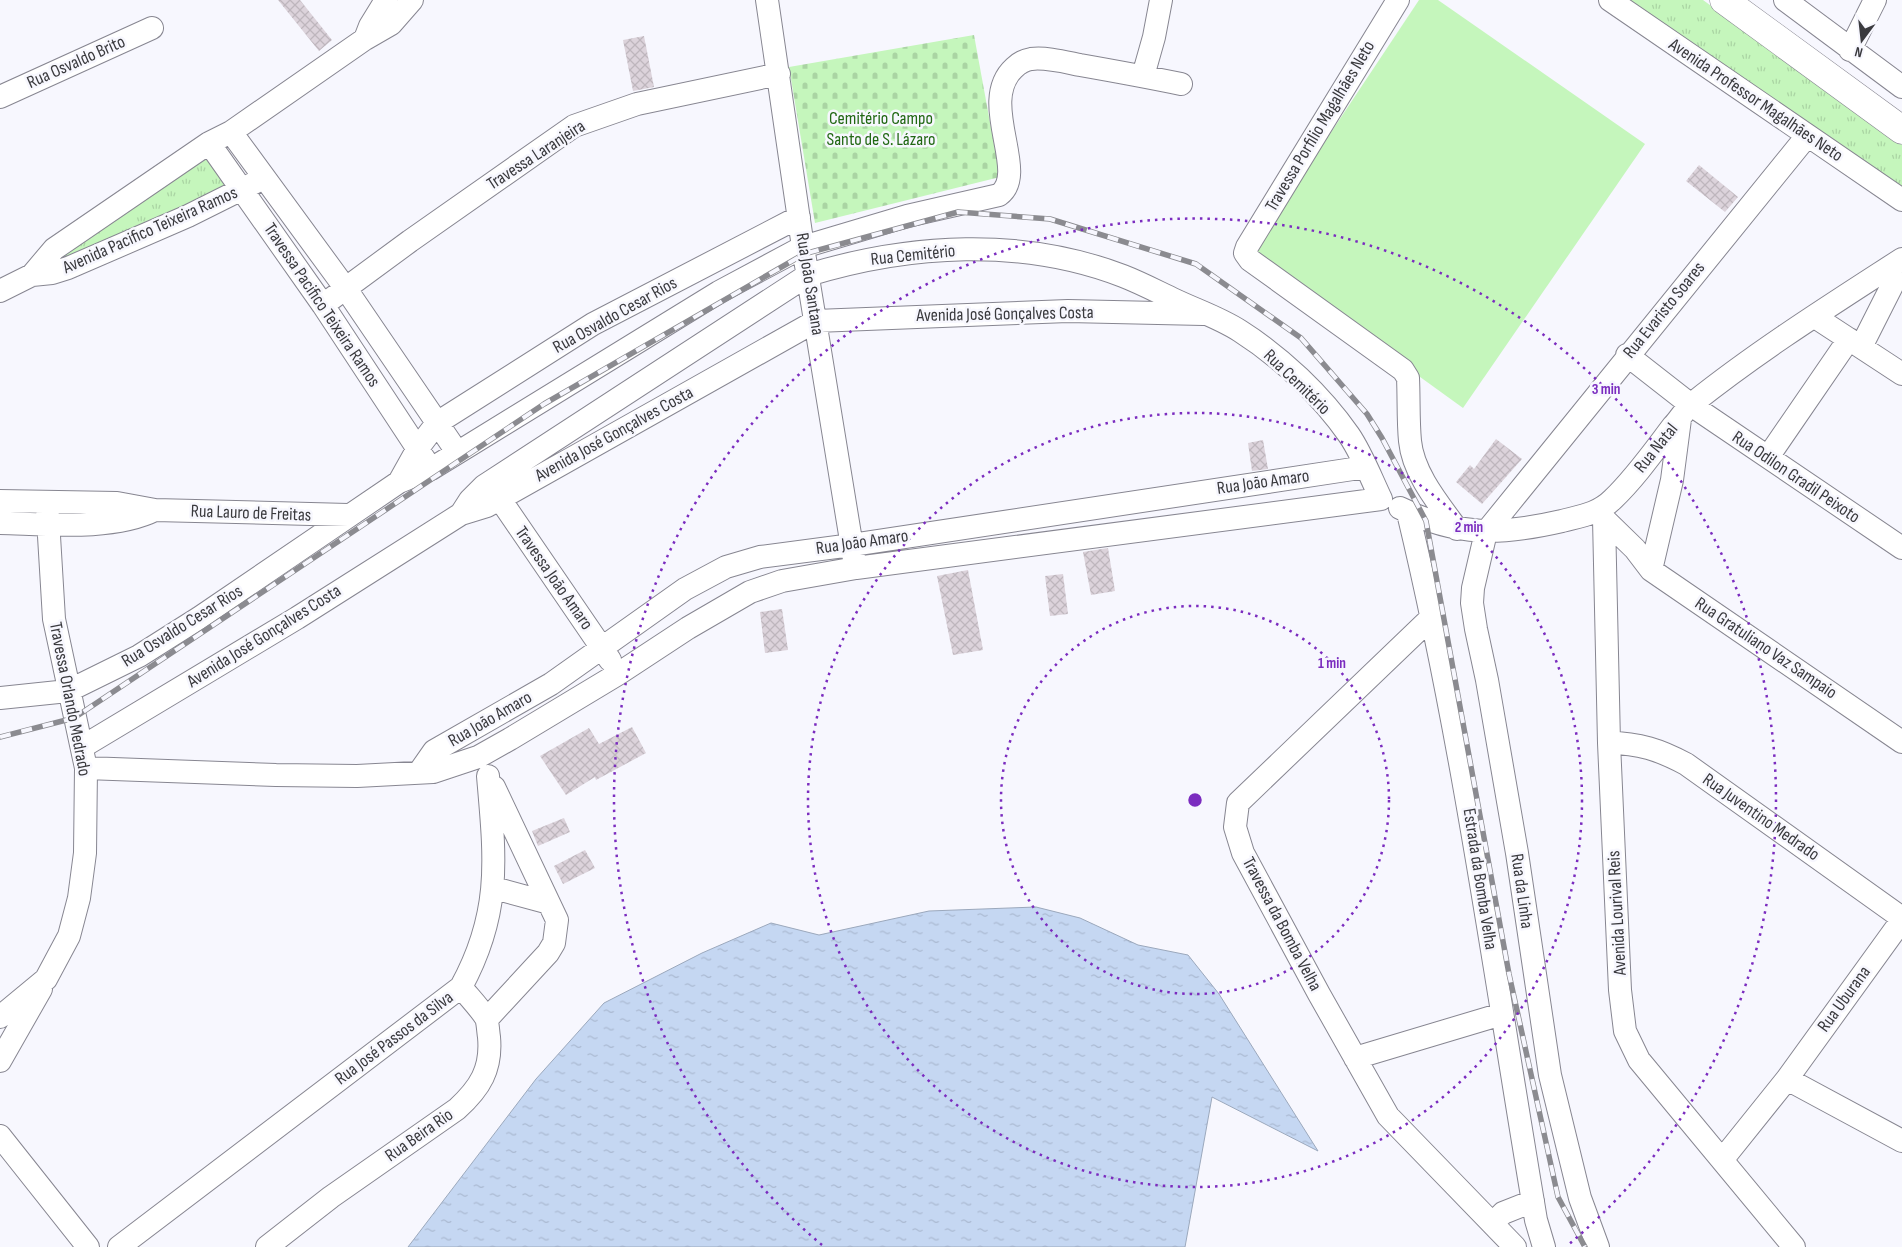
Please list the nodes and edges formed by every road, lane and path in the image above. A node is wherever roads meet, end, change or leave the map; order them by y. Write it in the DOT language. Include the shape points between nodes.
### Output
graph roads {
  1 [pos="386,0"];
  2 [pos="412,0"];
  3 [pos="767,0"];
  4 [pos="1161,0"];
  5 [pos="1398,0"];
  6 [pos="1610,0"];
  7 [pos="1724,0"];
  8 [pos="1784,0"];
  9 [pos="1875,0"];
  10 [pos="152,28"];
  11 [pos="366,39"];
  12 [pos="1850,50"];
  13 [pos="779,74"];
  14 [pos="1143,76"];
  15 [pos="1181,84"];
  16 [pos="1902,87"];
  17 [pos="0,97"];
  18 [pos="1902,130"];
  19 [pos="231,132"];
  20 [pos="1807,136"];
  21 [pos="209,143"];
  22 [pos="265,176"];
  23 [pos="244,189"];
  24 [pos="1902,200"];
  25 [pos="799,217"];
  26 [pos="803,247"];
  27 [pos="1902,260"];
  28 [pos="1902,266"];
  29 [pos="32,275"];
  30 [pos="808,276"];
  31 [pos="346,289"];
  32 [pos="0,291"];
  33 [pos="324,305"];
  34 [pos="1203,314"];
  35 [pos="1815,317"];
  36 [pos="816,321"];
  37 [pos="1855,343"];
  38 [pos="1627,355"];
  39 [pos="1902,374"];
  40 [pos="1686,411"];
  41 [pos="437,423"];
  42 [pos="418,448"];
  43 [pos="457,452"];
  44 [pos="1768,457"];
  45 [pos="1366,467"];
  46 [pos="431,469"];
  47 [pos="399,482"];
  48 [pos="494,491"];
  49 [pos="1381,499"];
  50 [pos="0,501"];
  51 [pos="48,513"];
  52 [pos="1408,513"];
  53 [pos="461,514"];
  54 [pos="348,516"];
  55 [pos="1601,516"];
  56 [pos="0,523"];
  57 [pos="1457,529"];
  58 [pos="1486,532"];
  59 [pos="852,545"];
  60 [pos="1902,548"];
  61 [pos="1647,559"];
  62 [pos="856,568"];
  63 [pos="1433,616"];
  64 [pos="603,648"];
  65 [pos="618,674"];
  66 [pos="1836,687"];
  67 [pos="68,691"];
  68 [pos="0,698"];
  69 [pos="1902,724"];
  70 [pos="462,735"];
  71 [pos="1902,742"];
  72 [pos="1609,743"];
  73 [pos="84,757"];
  74 [pos="483,766"];
  75 [pos="420,771"];
  76 [pos="494,888"];
  77 [pos="550,903"];
  78 [pos="1902,919"];
  79 [pos="46,979"];
  80 [pos="461,987"];
  81 [pos="1502,1014"];
  82 [pos="0,1017"];
  83 [pos="486,1019"];
  84 [pos="1356,1058"];
  85 [pos="0,1061"];
  86 [pos="1787,1079"];
  87 [pos="0,1136"];
  88 [pos="1902,1141"];
  89 [pos="1722,1160"];
  90 [pos="1533,1201"];
  91 [pos="1493,1223"];
  92 [pos="88,1247"];
  93 [pos="118,1247"];
  94 [pos="267,1247"];
  95 [pos="1515,1247"];
  96 [pos="1544,1247"];
  97 [pos="1598,1247"];
  98 [pos="1794,1247"];
  1 -- 11 [label="street"];
  2 -- 11 [label="street" via="391,24"];
  3 -- 13 [label="street, Rua João Santana"];
  4 -- 14 [label="street"];
  5 -- 57 [label="street, Travessa Porfilio Magalhães Neto" via="1245,253 1250,260 1403,370 1408,378 1412,455 1435,498"];
  6 -- 20 [label="street, Avenida Professor Magalhães Neto"];
  7 -- 18 [label="main road"];
  8 -- 12 [label="street"];
  9 -- 12 [label="street"];
  10 -- 17 [label="street, Rua Osvaldo Brito"];
  11 -- 19 [label="street, Avenida Pacifico Teixeira Ramos"];
  12 -- 16 [label="street"];
  13 -- 25 [label="street, Rua João Santana"];
  13 -- 31 [label="street, Travessa Laranjeira" via="637,104 574,126"];
  14 -- 15 [label="street"];
  14 -- 26 [label="street, Rua Cemitério" via="1057,60 1031,59 1019,64 1006,78 1000,96 1010,174 1005,191 989,199 907,216"];
  19 -- 21 [label="street, Avenida Pacifico Teixeira Ramos"];
  19 -- 22 [label="street, Travessa Pacifico Teixeira Ramos"];
  20 -- 24 [label="street, Avenida Professor Magalhães Neto"];
  20 -- 38 [label="street, Rua Evaristo Soares"];
  21 -- 23 [label="street, Travessa Pacifico Teixeira Ramos"];
  21 -- 29 [label="street, Avenida Pacifico Teixeira Ramos" via="54,249"];
  22 -- 23 [label="street, Avenida Pacifico Teixeira Ramos"];
  22 -- 31 [label="street, Travessa Pacifico Teixeira Ramos"];
  23 -- 29 [label="street, Avenida Pacifico Teixeira Ramos" via="68,268"];
  23 -- 33 [label="street, Travessa Pacifico Teixeira Ramos"];
  25 -- 26 [label="street, Rua João Santana"];
  25 -- 41 [label="street, Rua Osvaldo Cesar Rios" via="593,324"];
  26 -- 30 [label="street, Rua João Santana"];
  26 -- 43 [label="street, Rua Osvaldo Cesar Rios" via="719,292"];
  27 -- 35 [label="street, Rua Natal"];
  28 -- 37 [label="street"];
  29 -- 32 [label="street, Avenida Pacifico Teixeira Ramos"];
  30 -- 34 [label="street, Rua Cemitério" via="850,262 930,251 983,248 1024,251 1123,276"];
  30 -- 36 [label="street, Rua João Santana"];
  30 -- 48 [label="street, Rua Cemitério"];
  31 -- 33 [label="street, Travessa Laranjeira"];
  31 -- 41 [label="street, Travessa Pacifico Teixeira Ramos"];
  33 -- 42 [label="street, Travessa Pacifico Teixeira Ramos"];
  34 -- 36 [label="street, Avenida José Gonçalves Costa" via="1068,311"];
  34 -- 45 [label="street, Rua Cemitério" via="1239,330 1299,378 1349,435"];
  35 -- 37 [label="street"];
  35 -- 40 [label="street, Rua Natal"];
  36 -- 48 [label="street, Avenida José Gonçalves Costa"];
  36 -- 59 [label="street, Rua João Santana"];
  37 -- 39 [label="street"];
  37 -- 44 [label="street"];
  38 -- 40 [label="street, Rua Odilon Gradil Peixoto"];
  38 -- 58 [label="street, Rua Evaristo Soares"];
  40 -- 44 [label="street, Rua Odilon Gradil Peixoto"];
  40 -- 55 [label="street, Rua Natal"];
  40 -- 61 [label="street" via="1672,480"];
  41 -- 42 [label="street"];
  41 -- 43 [label="street, Travessa Pacifico Teixeira Ramos"];
  42 -- 46 [label="street, Travessa Pacifico Teixeira Ramos"];
  42 -- 47 [label="street"];
  43 -- 46 [label="street, Rua Osvaldo Cesar Rios"];
  44 -- 60 [label="street, Rua Odilon Gradil Peixoto"];
  45 -- 49 [label="street, Rua Cemitério"];
  45 -- 59 [label="street, Rua João Amaro"];
  46 -- 47 [label="street, Rua Osvaldo Cesar Rios"];
  47 -- 54 [label="street, Rua Osvaldo Cesar Rios"];
  48 -- 53 [label="street, Rua Cemitério" via="470,500"];
  48 -- 64 [label="street, Travessa João Amaro"];
  49 -- 52 [label="street, Rua Natal"];
  49 -- 62 [label="street, Rua João Amaro"];
  50 -- 51 [label="street, Rua Lauro de Freitas"];
  51 -- 54 [label="street, Rua Lauro de Freitas" via="117,504 154,510"];
  51 -- 56 [label="street, Rua Lauro de Freitas"];
  51 -- 67 [label="street, Travessa Orlando Medrado" via="54,619"];
  52 -- 57 [label="street, Rua Natal"];
  52 -- 63 [label="street, Estrada da Bomba Velha"];
  53 -- 73 [label="street, Avenida José Gonçalves Costa"];
  54 -- 67 [label="street, Rua Osvaldo Cesar Rios" via="162,642"];
  55 -- 58 [label="street, Rua Natal" via="1512,532"];
  55 -- 61 [label="street, Rua Gratuliano Vaz Sampaio"];
  55 -- 72 [label="street, Avenida Lourival Reis"];
  57 -- 58 [label="street, Rua Natal"];
  58 -- 97 [label="street, Rua da Linha" via="1473,588 1476,629 1511,815 1550,1075 1580,1198"];
  59 -- 62 [label="street, Rua João Santana"];
  59 -- 64 [label="street, Rua João Amaro" via="760,557 726,567 685,589"];
  61 -- 66 [label="street, Rua Gratuliano Vaz Sampaio"];
  62 -- 65 [label="street, Rua João Amaro" via="782,581 750,592"];
  63 -- 81 [label="street, Estrada da Bomba Velha"];
  63 -- 84 [label="street, Travessa da Bomba Velha" via="1238,803 1235,827 1243,853"];
  64 -- 65 [label="street, Travessa João Amaro"];
  64 -- 70 [label="street, Rua João Amaro" via="551,684"];
  65 -- 74 [label="street, Rua João Amaro"];
  66 -- 69 [label="street, Rua Gratuliano Vaz Sampaio"];
  66 -- 71 [label="street, Rua Gratuliano Vaz Sampaio"];
  67 -- 68 [label="street, Rua Osvaldo Cesar Rios"];
  67 -- 73 [label="street, Travessa Orlando Medrado"];
  70 -- 74 [label="street"];
  70 -- 75 [label="street, Rua João Amaro" via="434,751"];
  72 -- 78 [label="street, Rua Juventino Medrado" via="1645,746 1686,764"];
  72 -- 89 [label="street, Avenida Lourival Reis" via="1620,990 1625,1031 1639,1060"];
  73 -- 75 [label="street, Rua João Amaro" via="285,775 357,776"];
  73 -- 79 [label="street, Travessa Orlando Medrado" via="85,853 79,898 69,936"];
  74 -- 75 [label="street, Rua João Amaro"];
  74 -- 76 [label="street, Rua José Passos da Silva" via="495,855"];
  74 -- 77 [label="street"];
  76 -- 77 [label="street"];
  76 -- 80 [label="street, Rua José Passos da Silva" via="482,942"];
  77 -- 83 [label="street" via="557,920 554,943 539,965"];
  78 -- 86 [label="street, Rua Uburana"];
  79 -- 82 [label="street, Travessa Orlando Medrado"];
  79 -- 85 [label="street"];
  80 -- 83 [label="street"];
  80 -- 93 [label="street, Rua José Passos da Silva"];
  81 -- 84 [label="street"];
  81 -- 90 [label="street, Estrada da Bomba Velha"];
  83 -- 94 [label="street, Rua Beira Rio" via="490,1051 488,1067 473,1095"];
  84 -- 91 [label="street, Travessa da Bomba Velha" via="1388,1116"];
  86 -- 88 [label="street"];
  86 -- 89 [label="street, Rua Uburana"];
  87 -- 92 [label="street"];
  89 -- 98 [label="street, Avenida Lourival Reis"];
  90 -- 91 [label="street" via="1503,1213"];
  90 -- 96 [label="street, Estrada da Bomba Velha"];
  91 -- 95 [label="street, Travessa da Bomba Velha"];
}
